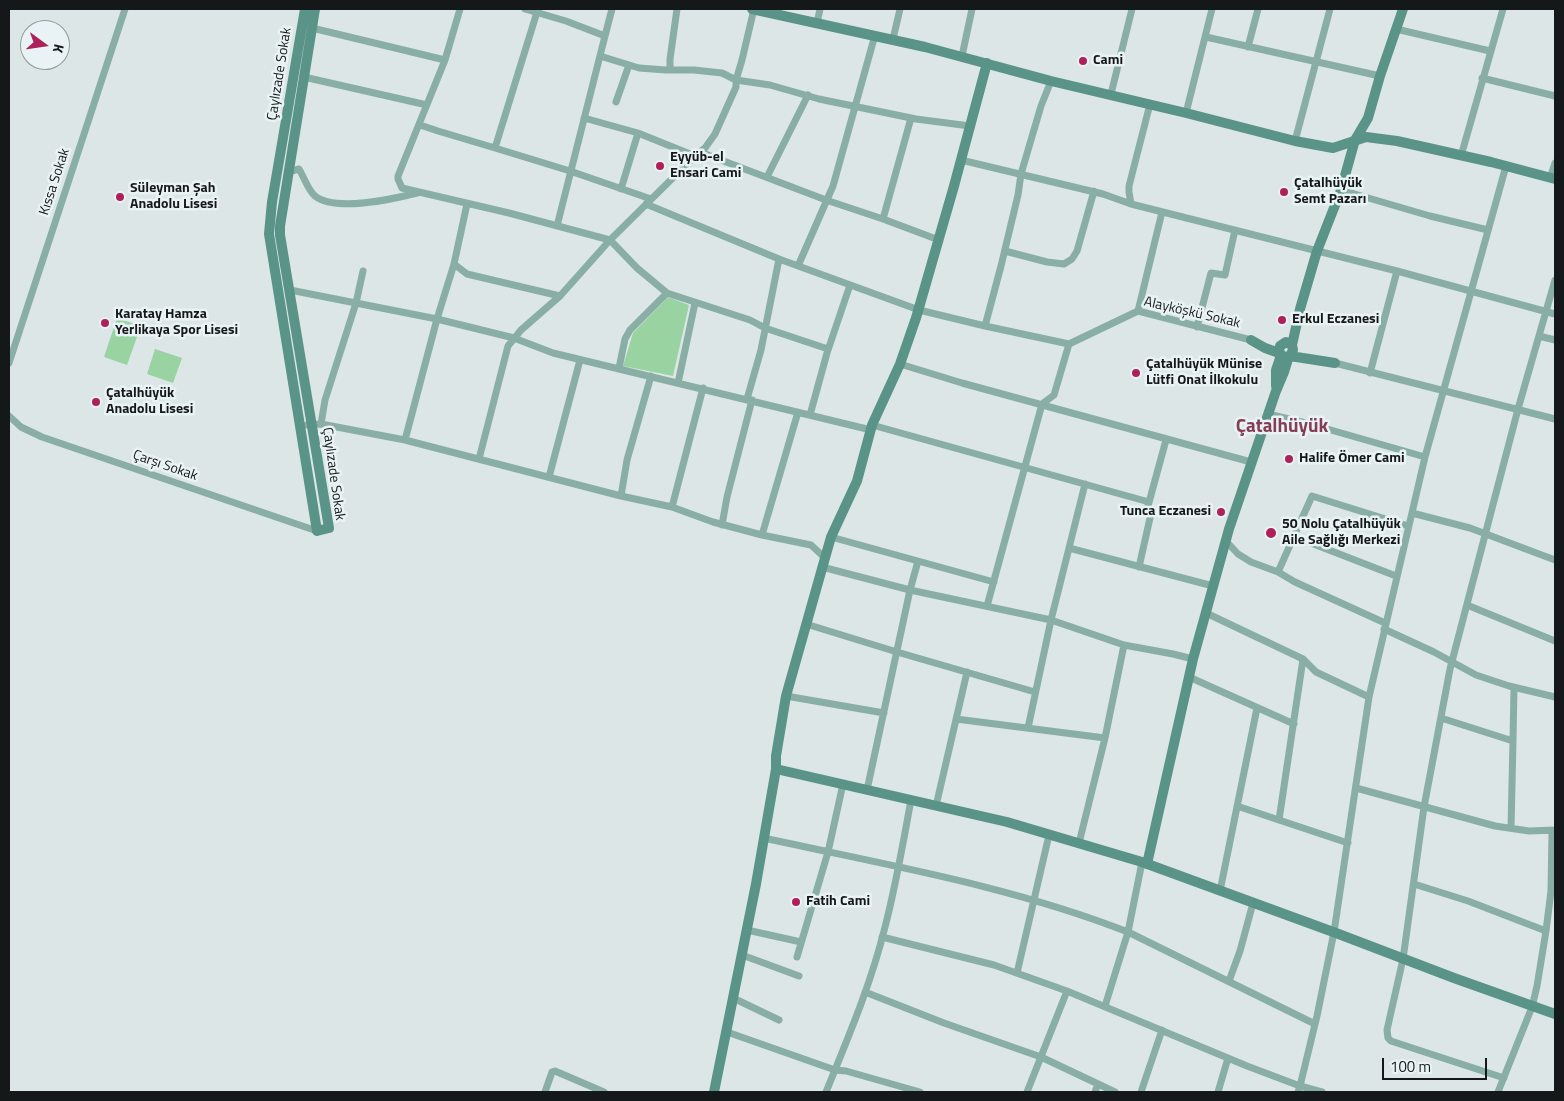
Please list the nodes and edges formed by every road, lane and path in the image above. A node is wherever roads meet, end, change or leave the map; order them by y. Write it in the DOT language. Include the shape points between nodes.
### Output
graph roads {
  1 [pos="125,9"];
  2 [pos="305,9"];
  3 [pos="316,9"];
  4 [pos="460,9"];
  5 [pos="525,9"];
  6 [pos="612,9"];
  7 [pos="677,9"];
  8 [pos="753,9"];
  9 [pos="820,9"];
  10 [pos="900,9"];
  11 [pos="972,9"];
  12 [pos="1132,9"];
  13 [pos="1212,9"];
  14 [pos="1258,9"];
  15 [pos="1330,9"];
  16 [pos="1404,9"];
  17 [pos="1503,9"];
  18 [pos="537,12"];
  19 [pos="817,23"];
  20 [pos="312,28"];
  21 [pos="1396,29"];
  22 [pos="875,35"];
  23 [pos="605,36"];
  24 [pos="1206,37"];
  25 [pos="893,40"];
  26 [pos="1248,47"];
  27 [pos="1490,51"];
  28 [pos="600,56"];
  29 [pos="962,56"];
  30 [pos="445,60"];
  31 [pos="1316,62"];
  32 [pos="987,63"];
  33 [pos="629,65"];
  34 [pos="670,70"];
  35 [pos="1380,76"];
  36 [pos="304,77"];
  37 [pos="1482,78"];
  38 [pos="736,80"];
  39 [pos="1051,81"];
  40 [pos="1110,94"];
  41 [pos="808,96"];
  42 [pos="1555,96"];
  43 [pos="616,102"];
  44 [pos="1150,104"];
  45 [pos="427,105"];
  46 [pos="856,106"];
  47 [pos="1186,113"];
  48 [pos="584,118"];
  49 [pos="911,118"];
  50 [pos="420,125"];
  51 [pos="970,126"];
  52 [pos="638,133"];
  53 [pos="1355,140"];
  54 [pos="1295,141"];
  55 [pos="495,148"];
  56 [pos="698,154"];
  57 [pos="1461,156"];
  58 [pos="961,160"];
  59 [pos="1555,164"];
  60 [pos="1506,166"];
  61 [pos="570,171"];
  62 [pos="288,172"];
  63 [pos="1021,174"];
  64 [pos="767,177"];
  65 [pos="1553,179"];
  66 [pos="621,189"];
  67 [pos="1341,190"];
  68 [pos="418,192"];
  69 [pos="1094,192"];
  70 [pos="826,200"];
  71 [pos="648,201"];
  72 [pos="467,204"];
  73 [pos="1131,204"];
  74 [pos="1162,212"];
  75 [pos="883,219"];
  76 [pos="557,226"];
  77 [pos="1235,230"];
  78 [pos="1488,230"];
  79 [pos="610,240"];
  80 [pos="939,240"];
  81 [pos="1005,251"];
  82 [pos="1317,251"];
  83 [pos="779,259"];
  84 [pos="454,264"];
  85 [pos="798,266"];
  86 [pos="363,271"];
  87 [pos="1397,271"];
  88 [pos="1555,280"];
  89 [pos="850,285"];
  90 [pos="290,290"];
  91 [pos="1471,291"];
  92 [pos="667,293"];
  93 [pos="560,296"];
  94 [pos="356,303"];
  95 [pos="695,303"];
  96 [pos="919,310"];
  97 [pos="1138,311"];
  98 [pos="1546,311"];
  99 [pos="1555,314"];
  100 [pos="437,319"];
  101 [pos="985,326"];
  102 [pos="1197,327"];
  103 [pos="765,328"];
  104 [pos="1539,336"];
  105 [pos="514,338"];
  106 [pos="1251,340"];
  107 [pos="1555,340"];
  108 [pos="1069,344"];
  109 [pos="828,349"];
  110 [pos="1286,350"];
  111 [pos="580,360"];
  112 [pos="9,363"];
  113 [pos="1335,363"];
  114 [pos="900,364"];
  115 [pos="619,368"];
  116 [pos="1370,373"];
  117 [pos="651,376"];
  118 [pos="678,382"];
  119 [pos="702,388"];
  120 [pos="1444,392"];
  121 [pos="749,400"];
  122 [pos="1042,404"];
  123 [pos="1518,409"];
  124 [pos="798,412"];
  125 [pos="1268,414"];
  126 [pos="810,415"];
  127 [pos="9,416"];
  128 [pos="1555,419"];
  129 [pos="317,424"];
  130 [pos="301,426"];
  131 [pos="872,428"];
  132 [pos="405,440"];
  133 [pos="1166,440"];
  134 [pos="1425,457"];
  135 [pos="480,459"];
  136 [pos="1251,462"];
  137 [pos="1025,467"];
  138 [pos="549,477"];
  139 [pos="1085,484"];
  140 [pos="621,496"];
  141 [pos="1149,502"];
  142 [pos="672,507"];
  143 [pos="1412,513"];
  144 [pos="722,524"];
  145 [pos="1408,526"];
  146 [pos="317,531"];
  147 [pos="762,534"];
  148 [pos="1486,534"];
  149 [pos="1293,536"];
  150 [pos="832,537"];
  151 [pos="1226,541"];
  152 [pos="1069,548"];
  153 [pos="1555,560"];
  154 [pos="918,561"];
  155 [pos="823,563"];
  156 [pos="1138,567"];
  157 [pos="1278,572"];
  158 [pos="1396,576"];
  159 [pos="994,582"];
  160 [pos="1213,586"];
  161 [pos="910,590"];
  162 [pos="1467,605"];
  163 [pos="987,606"];
  164 [pos="1206,612"];
  165 [pos="1051,620"];
  166 [pos="806,624"];
  167 [pos="1385,626"];
  168 [pos="1555,641"];
  169 [pos="1124,645"];
  170 [pos="897,652"];
  171 [pos="1193,659"];
  172 [pos="1303,659"];
  173 [pos="1451,662"];
  174 [pos="967,672"];
  175 [pos="1189,678"];
  176 [pos="1514,687"];
  177 [pos="1035,692"];
  178 [pos="786,696"];
  179 [pos="1368,696"];
  180 [pos="1555,697"];
  181 [pos="1257,708"];
  182 [pos="884,713"];
  183 [pos="1441,718"];
  184 [pos="956,719"];
  185 [pos="1294,724"];
  186 [pos="1028,728"];
  187 [pos="1105,738"];
  188 [pos="1513,741"];
  189 [pos="776,769"];
  190 [pos="842,784"];
  191 [pos="1356,788"];
  192 [pos="867,790"];
  193 [pos="910,800"];
  194 [pos="936,806"];
  195 [pos="1237,806"];
  196 [pos="1424,807"];
  197 [pos="1279,820"];
  198 [pos="1511,828"];
  199 [pos="1554,830"];
  200 [pos="1049,835"];
  201 [pos="764,838"];
  202 [pos="1079,843"];
  203 [pos="1348,843"];
  204 [pos="828,852"];
  205 [pos="1144,863"];
  206 [pos="898,867"];
  207 [pos="1414,884"];
  208 [pos="1220,891"];
  209 [pos="1553,899"];
  210 [pos="1033,901"];
  211 [pos="1253,904"];
  212 [pos="747,930"];
  213 [pos="1546,931"];
  214 [pos="1128,932"];
  215 [pos="1334,932"];
  216 [pos="882,936"];
  217 [pos="802,942"];
  218 [pos="742,955"];
  219 [pos="797,957"];
  220 [pos="1403,959"];
  221 [pos="1017,973"];
  222 [pos="799,976"];
  223 [pos="1229,981"];
  224 [pos="1067,991"];
  225 [pos="865,992"];
  226 [pos="733,998"];
  227 [pos="1105,1006"];
  228 [pos="1532,1007"];
  229 [pos="1555,1014"];
  230 [pos="779,1020"];
  231 [pos="1315,1024"];
  232 [pos="1162,1030"];
  233 [pos="727,1032"];
  234 [pos="1041,1057"];
  235 [pos="1228,1058"];
  236 [pos="835,1070"];
  237 [pos="1504,1078"];
  238 [pos="1098,1084"];
  239 [pos="898,1089"];
  240 [pos="1299,1089"];
  241 [pos="545,1092"];
  242 [pos="604,1092"];
  243 [pos="714,1092"];
  244 [pos="826,1092"];
  245 [pos="920,1092"];
  246 [pos="1027,1092"];
  247 [pos="1095,1092"];
  248 [pos="1115,1092"];
  249 [pos="1141,1092"];
  250 [pos="1218,1092"];
  251 [pos="1322,1092"];
  252 [pos="1498,1092"];
  1 -- 112 [label="street, Kıssa Sokak"];
  2 -- 130 [label="street, Çaylızade Sokak" via="269,234"];
  3 -- 20 [label="street, Çaylızade Sokak"];
  4 -- 30 [label="street"];
  5 -- 18 [label="street"];
  6 -- 23 [label="street"];
  7 -- 34 [label="street"];
  8 -- 19 [label="street"];
  8 -- 38 [label="street"];
  9 -- 19 [label="street"];
  10 -- 25 [label="street"];
  11 -- 29 [label="street"];
  12 -- 40 [label="street"];
  13 -- 24 [label="street"];
  14 -- 26 [label="street"];
  15 -- 31 [label="street"];
  16 -- 21 [label="street"];
  17 -- 27 [label="street"];
  18 -- 23 [label="street"];
  18 -- 55 [label="street"];
  19 -- 22 [label="street"];
  20 -- 30 [label="street"];
  20 -- 36 [label="street, Çaylızade Sokak"];
  21 -- 27 [label="street"];
  21 -- 35 [label="street"];
  22 -- 25 [label="street"];
  22 -- 46 [label="street"];
  23 -- 28 [label="street"];
  24 -- 26 [label="street"];
  24 -- 47 [label="street"];
  25 -- 29 [label="street"];
  26 -- 31 [label="street"];
  27 -- 37 [label="street"];
  28 -- 33 [label="street"];
  28 -- 48 [label="street"];
  29 -- 32 [label="street"];
  30 -- 45 [label="street"];
  31 -- 35 [label="street"];
  31 -- 54 [label="street"];
  32 -- 39 [label="street"];
  32 -- 51 [label="street"];
  33 -- 34 [label="street"];
  33 -- 43 [label="street"];
  34 -- 38 [label="street" via="722,73"];
  35 -- 53 [label="street" via="1368,118"];
  36 -- 45 [label="street"];
  36 -- 62 [label="street, Çaylızade Sokak"];
  37 -- 42 [label="street"];
  37 -- 57 [label="street"];
  38 -- 41 [label="street"];
  38 -- 56 [label="street" via="736,87 715,134"];
  39 -- 40 [label="street"];
  39 -- 63 [label="street"];
  40 -- 44 [label="street"];
  41 -- 46 [label="street"];
  41 -- 64 [label="street"];
  44 -- 47 [label="street"];
  44 -- 73 [label="street" via="1130,186"];
  45 -- 50 [label="street"];
  46 -- 49 [label="street"];
  46 -- 70 [label="street"];
  47 -- 54 [label="street"];
  48 -- 52 [label="street"];
  48 -- 61 [label="street"];
  49 -- 51 [label="street"];
  49 -- 75 [label="street"];
  50 -- 55 [label="street"];
  50 -- 68 [label="street" via="398,176 402,188"];
  51 -- 58 [label="street"];
  52 -- 56 [label="street"];
  52 -- 66 [label="street"];
  53 -- 54 [label="street" via="1333,148"];
  53 -- 57 [label="street" via="1366,136"];
  53 -- 67 [label="street"];
  55 -- 61 [label="street"];
  56 -- 64 [label="street"];
  56 -- 71 [label="street"];
  57 -- 60 [label="street"];
  58 -- 63 [label="street"];
  58 -- 80 [label="street"];
  59 -- 65 [label="street"];
  60 -- 65 [label="street"];
  60 -- 78 [label="street"];
  61 -- 66 [label="street"];
  61 -- 76 [label="street"];
  62 -- 68 [label="street" via="299,169 313,194 323,201 374,203"];
  62 -- 90 [label="street, Çaylızade Sokak" via="280,235"];
  63 -- 69 [label="street"];
  63 -- 81 [label="street"];
  64 -- 70 [label="street"];
  66 -- 71 [label="street"];
  67 -- 78 [label="street"];
  67 -- 82 [label="street"];
  68 -- 72 [label="street"];
  69 -- 73 [label="street"];
  69 -- 81 [label="street" via="1072,259 1064,264 1047,262"];
  70 -- 75 [label="street"];
  70 -- 85 [label="street"];
  71 -- 79 [label="street"];
  71 -- 83 [label="street"];
  72 -- 76 [label="street"];
  72 -- 84 [label="street"];
  73 -- 74 [label="street"];
  74 -- 77 [label="street"];
  74 -- 97 [label="street"];
  75 -- 80 [label="street"];
  76 -- 79 [label="street"];
  77 -- 82 [label="street"];
  77 -- 102 [label="street" via="1225,276 1211,273"];
  78 -- 91 [label="street"];
  79 -- 92 [label="street"];
  79 -- 93 [label="street"];
  80 -- 96 [label="street"];
  81 -- 101 [label="street"];
  82 -- 87 [label="street"];
  82 -- 110 [label="street"];
  83 -- 85 [label="street"];
  83 -- 103 [label="street"];
  84 -- 93 [label="street" via="467,274"];
  84 -- 100 [label="street"];
  85 -- 89 [label="street"];
  86 -- 94 [label="street"];
  87 -- 91 [label="street"];
  87 -- 116 [label="street"];
  88 -- 98 [label="street"];
  89 -- 96 [label="street"];
  89 -- 109 [label="street"];
  90 -- 94 [label="street"];
  90 -- 129 [label="street, Çaylızade Sokak"];
  91 -- 98 [label="street"];
  91 -- 120 [label="street"];
  92 -- 95 [label="street"];
  92 -- 115 [label="street" via="630,330"];
  93 -- 105 [label="street"];
  94 -- 100 [label="street"];
  94 -- 129 [label="street"];
  95 -- 103 [label="street"];
  95 -- 118 [label="street"];
  96 -- 101 [label="street"];
  96 -- 114 [label="street"];
  97 -- 102 [label="street, Alayköşkü Sokak"];
  97 -- 108 [label="street, Alayköşkü Sokak"];
  98 -- 99 [label="street"];
  98 -- 104 [label="street"];
  100 -- 105 [label="street"];
  100 -- 132 [label="street"];
  101 -- 108 [label="street"];
  102 -- 106 [label="street, Alayköşkü Sokak"];
  103 -- 109 [label="street"];
  103 -- 121 [label="street"];
  104 -- 107 [label="street"];
  104 -- 123 [label="street"];
  105 -- 111 [label="street"];
  105 -- 135 [label="street" via="508,346"];
  106 -- 110 [label="street"];
  108 -- 122 [label="street" via="1054,395"];
  109 -- 126 [label="street"];
  110 -- 113 [label="street"];
  110 -- 125 [label="street" via="1276,370 1276,391"];
  111 -- 115 [label="street"];
  111 -- 138 [label="street"];
  113 -- 116 [label="street"];
  114 -- 122 [label="street"];
  114 -- 131 [label="street"];
  115 -- 117 [label="street"];
  116 -- 120 [label="street"];
  117 -- 118 [label="street"];
  117 -- 140 [label="street" via="626,460"];
  118 -- 119 [label="street"];
  119 -- 121 [label="street"];
  119 -- 142 [label="street"];
  120 -- 123 [label="street"];
  120 -- 134 [label="street"];
  121 -- 124 [label="street"];
  121 -- 144 [label="street"];
  122 -- 133 [label="street"];
  122 -- 137 [label="street"];
  123 -- 128 [label="street"];
  123 -- 148 [label="street"];
  124 -- 126 [label="street"];
  124 -- 147 [label="street"];
  125 -- 134 [label="street"];
  125 -- 136 [label="street"];
  126 -- 131 [label="street"];
  127 -- 146 [label="street, Çarşı Sokak" via="21,427 42,437"];
  129 -- 130 [label="street"];
  129 -- 132 [label="street"];
  129 -- 146 [label="street, Çaylızade Sokak" via="329,528"];
  130 -- 146 [label="street, Çaylızade Sokak"];
  131 -- 137 [label="street"];
  131 -- 150 [label="street" via="857,481"];
  132 -- 135 [label="street"];
  133 -- 136 [label="street"];
  133 -- 141 [label="street"];
  134 -- 143 [label="street"];
  135 -- 138 [label="street"];
  136 -- 151 [label="street"];
  137 -- 139 [label="street"];
  137 -- 159 [label="street"];
  138 -- 140 [label="street"];
  139 -- 141 [label="street"];
  139 -- 152 [label="street"];
  140 -- 142 [label="street"];
  141 -- 156 [label="street" via="1150,518"];
  142 -- 144 [label="street"];
  143 -- 145 [label="street"];
  143 -- 148 [label="street"];
  144 -- 147 [label="street"];
  145 -- 149 [label="street" via="1312,496"];
  145 -- 158 [label="street"];
  147 -- 155 [label="street" via="811,545"];
  148 -- 153 [label="street"];
  148 -- 162 [label="street"];
  149 -- 157 [label="street"];
  149 -- 158 [label="street"];
  150 -- 154 [label="street"];
  150 -- 155 [label="street"];
  151 -- 157 [label="street" via="1251,562"];
  151 -- 160 [label="street"];
  152 -- 156 [label="street"];
  152 -- 165 [label="street"];
  154 -- 159 [label="street"];
  154 -- 161 [label="street"];
  155 -- 161 [label="street"];
  155 -- 166 [label="street"];
  156 -- 160 [label="street"];
  157 -- 167 [label="street"];
  158 -- 167 [label="street"];
  159 -- 163 [label="street"];
  160 -- 164 [label="street"];
  161 -- 163 [label="street"];
  161 -- 170 [label="street"];
  162 -- 168 [label="street"];
  162 -- 173 [label="street"];
  163 -- 165 [label="street"];
  164 -- 171 [label="street"];
  164 -- 172 [label="street"];
  165 -- 169 [label="street"];
  165 -- 177 [label="street"];
  166 -- 170 [label="street"];
  166 -- 178 [label="street"];
  167 -- 173 [label="street"];
  167 -- 179 [label="street"];
  169 -- 171 [label="street"];
  169 -- 187 [label="street"];
  170 -- 174 [label="street"];
  170 -- 182 [label="street"];
  171 -- 175 [label="street"];
  172 -- 179 [label="street" via="1316,672"];
  172 -- 185 [label="street"];
  173 -- 176 [label="street" via="1476,675"];
  173 -- 183 [label="street"];
  174 -- 177 [label="street"];
  174 -- 184 [label="street"];
  175 -- 181 [label="street"];
  175 -- 205 [label="street"];
  176 -- 180 [label="street"];
  176 -- 188 [label="street"];
  177 -- 186 [label="street"];
  178 -- 182 [label="street"];
  178 -- 189 [label="street"];
  179 -- 191 [label="street"];
  181 -- 185 [label="street"];
  181 -- 195 [label="street"];
  182 -- 192 [label="street"];
  183 -- 188 [label="street"];
  183 -- 196 [label="street"];
  184 -- 186 [label="street"];
  184 -- 194 [label="street"];
  185 -- 197 [label="street"];
  186 -- 187 [label="street"];
  187 -- 202 [label="street"];
  188 -- 198 [label="street"];
  189 -- 190 [label="street"];
  189 -- 201 [label="street"];
  190 -- 192 [label="street"];
  190 -- 204 [label="street"];
  191 -- 196 [label="street"];
  191 -- 203 [label="street"];
  192 -- 193 [label="street"];
  193 -- 194 [label="street"];
  193 -- 206 [label="street"];
  194 -- 200 [label="street"];
  195 -- 197 [label="street"];
  195 -- 208 [label="street"];
  196 -- 198 [label="street"];
  196 -- 207 [label="street"];
  197 -- 203 [label="street"];
  198 -- 199 [label="street"];
  199 -- 209 [label="street"];
  200 -- 202 [label="street"];
  200 -- 210 [label="street"];
  201 -- 204 [label="street"];
  201 -- 212 [label="street"];
  202 -- 205 [label="street"];
  203 -- 215 [label="street"];
  204 -- 206 [label="street"];
  204 -- 217 [label="street"];
  205 -- 208 [label="street"];
  205 -- 214 [label="street"];
  206 -- 210 [label="street"];
  206 -- 216 [label="street"];
  207 -- 213 [label="street"];
  207 -- 220 [label="street"];
  208 -- 211 [label="street"];
  209 -- 213 [label="street"];
  210 -- 214 [label="street"];
  210 -- 221 [label="street"];
  211 -- 215 [label="street"];
  211 -- 223 [label="street"];
  212 -- 217 [label="street"];
  212 -- 218 [label="street"];
  213 -- 228 [label="street"];
  214 -- 223 [label="street"];
  214 -- 227 [label="street"];
  215 -- 220 [label="street"];
  215 -- 231 [label="street"];
  216 -- 221 [label="street"];
  216 -- 225 [label="street"];
  217 -- 219 [label="street"];
  218 -- 222 [label="street"];
  218 -- 226 [label="street"];
  220 -- 228 [label="street"];
  220 -- 237 [label="street" via="1388,1038"];
  221 -- 224 [label="street"];
  223 -- 231 [label="street"];
  224 -- 227 [label="street"];
  224 -- 234 [label="street"];
  225 -- 234 [label="street"];
  225 -- 236 [label="street"];
  226 -- 230 [label="street"];
  226 -- 233 [label="street"];
  227 -- 232 [label="street"];
  228 -- 229 [label="street"];
  228 -- 237 [label="street"];
  231 -- 240 [label="street"];
  232 -- 235 [label="street"];
  232 -- 249 [label="street"];
  233 -- 236 [label="street"];
  233 -- 243 [label="street"];
  234 -- 238 [label="street"];
  234 -- 246 [label="street"];
  235 -- 240 [label="street"];
  235 -- 250 [label="street"];
  236 -- 239 [label="street"];
  236 -- 244 [label="street"];
  237 -- 252 [label="street"];
  238 -- 247 [label="street"];
  238 -- 248 [label="street"];
  239 -- 245 [label="street"];
  240 -- 251 [label="street"];
  241 -- 242 [label="street" via="555,1071"];
}
